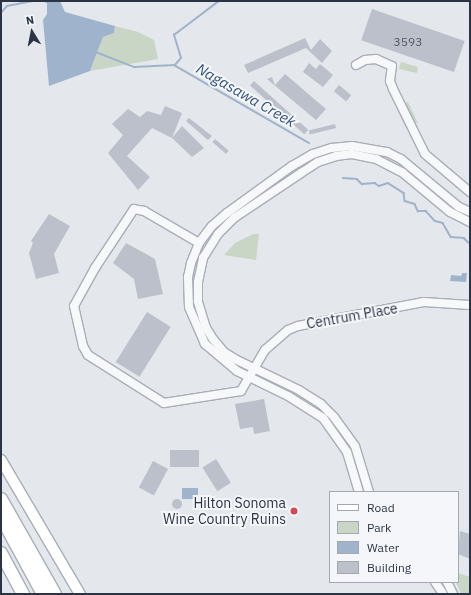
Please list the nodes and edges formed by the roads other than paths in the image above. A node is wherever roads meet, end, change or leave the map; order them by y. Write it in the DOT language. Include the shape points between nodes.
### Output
graph roads {
  1 [pos="356,65"];
  2 [pos="470,192"];
  3 [pos="470,212"];
  4 [pos="470,222"];
  5 [pos="199,243"];
  6 [pos="470,305"];
  7 [pos="251,373"];
  8 [pos="1,460"];
  9 [pos="359,491"];
  10 [pos="369,491"];
  11 [pos="1,499"];
  12 [pos="1,517"];
  13 [pos="1,553"];
  14 [pos="437,583"];
  15 [pos="448,583"];
  16 [pos="23,594"];
  17 [pos="43,594"];
  18 [pos="55,594"];
  19 [pos="80,594"];
  20 [pos="443,594"];
  21 [pos="453,594"];
  1 -- 2 [label="street" via="365,60 376,59 392,66 390,81 393,90 425,154"];
  3 -- 5 [label="street" via="459,207 401,159 387,152 358,147 332,148 313,154 292,166 227,213 212,226"];
  4 -- 7 [label="street" via="450,212 403,173 376,159 352,154 318,162 234,218 218,234 204,258 198,282 198,301 206,328 224,352"];
  5 -- 7 [label="street" via="188,277 189,307 193,319 205,344"];
  5 -- 7 [label="street, Centrum Place" via="144,210 134,209 74,306 83,346 88,355 100,365 164,403 241,391"];
  6 -- 7 [label="street, Centrum Place" via="424,302 298,326 274,341 260,356"];
  7 -- 9 [label="street" via="323,418 347,452"];
  7 -- 10 [label="street" via="298,390 321,404 334,416 355,446"];
  8 -- 19 [label="main road"];
  11 -- 18 [label="highway"];
  12 -- 17 [label="highway"];
  13 -- 16 [label="highway"];
  14 -- 20 [label="street"];
  15 -- 21 [label="street"];
}
